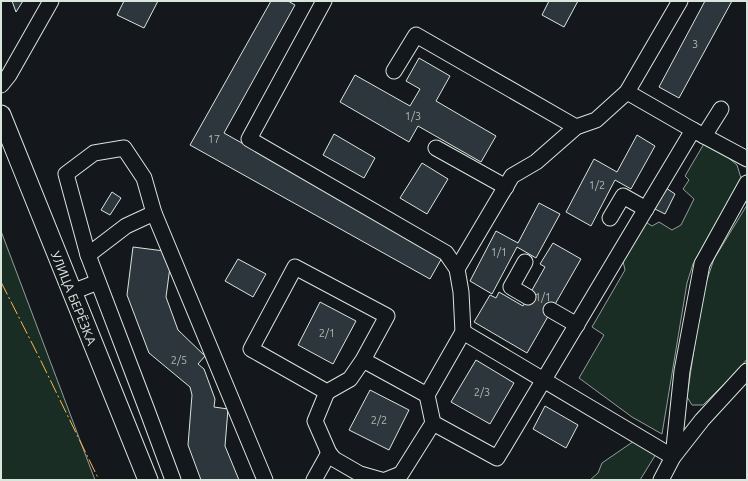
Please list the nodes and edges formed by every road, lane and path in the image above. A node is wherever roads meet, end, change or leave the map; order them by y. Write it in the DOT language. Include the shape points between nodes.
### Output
graph roads {
  1 [pos="52,1"];
  2 [pos="324,1"];
  3 [pos="680,1"];
  4 [pos="394,71"];
  5 [pos="1,85"];
  6 [pos="627,92"];
  7 [pos="721,109"];
  8 [pos="1,115"];
  9 [pos="576,126"];
  10 [pos="698,133"];
  11 [pos="436,148"];
  12 [pos="747,159"];
  13 [pos="747,183"];
  14 [pos="506,187"];
  15 [pos="646,209"];
  16 [pos="154,212"];
  17 [pos="610,218"];
  18 [pos="88,255"];
  19 [pos="525,262"];
  20 [pos="457,269"];
  21 [pos="98,282"];
  22 [pos="72,292"];
  23 [pos="528,297"];
  24 [pos="552,310"];
  25 [pos="577,325"];
  26 [pos="463,332"];
  27 [pos="363,360"];
  28 [pos="747,371"];
  29 [pos="544,380"];
  30 [pos="327,392"];
  31 [pos="427,395"];
  32 [pos="434,423"];
  33 [pos="329,453"];
  34 [pos="673,457"];
  35 [pos="148,480"];
  36 [pos="173,480"];
  37 [pos="265,480"];
  38 [pos="314,480"];
  39 [pos="381,480"];
  40 [pos="386,480"];
  41 [pos="661,480"];
  1 -- 5 [label="street"];
  2 -- 20 [label="street" via="249,139 446,253"];
  3 -- 6 [label="street"];
  4 -- 9 [label="street" via="416,35"];
  6 -- 9 [label="street" via="596,120"];
  6 -- 10 [label="street"];
  7 -- 10 [label="street"];
  8 -- 22 [label="main road, УЛИЦА БЕРЁЗКА"];
  9 -- 14 [label="street" via="536,162 512,176"];
  10 -- 12 [label="street"];
  10 -- 15 [label="street"];
  11 -- 14 [label="street"];
  13 -- 34 [label="street" via="702,264 682,371"];
  14 -- 20 [label="street"];
  15 -- 17 [label="street" via="622,196"];
  15 -- 25 [label="street"];
  16 -- 18 [label="street" via="126,226"];
  16 -- 18 [label="street" via="144,178 124,148 94,153 66,174"];
  16 -- 37 [label="street"];
  18 -- 21 [label="street"];
  19 -- 23 [label="street" via="511,287"];
  20 -- 26 [label="street"];
  21 -- 22 [label="street"];
  21 -- 36 [label="street"];
  22 -- 35 [label="main road, УЛИЦА БЕРЁЗКА"];
  24 -- 25 [label="street"];
  25 -- 29 [label="street"];
  26 -- 29 [label="street"];
  26 -- 31 [label="street"];
  27 -- 30 [label="street" via="350,380"];
  27 -- 30 [label="street" via="387,316 296,267 251,349"];
  27 -- 31 [label="street"];
  28 -- 34 [label="street" via="702,420"];
  29 -- 32 [label="street" via="497,458"];
  29 -- 34 [label="street"];
  30 -- 33 [label="street" via="315,420"];
  31 -- 32 [label="street"];
  32 -- 40 [label="street" via="401,474"];
  33 -- 38 [label="street"];
  33 -- 39 [label="street" via="334,459 360,474"];
  34 -- 41 [label="street"];
}
